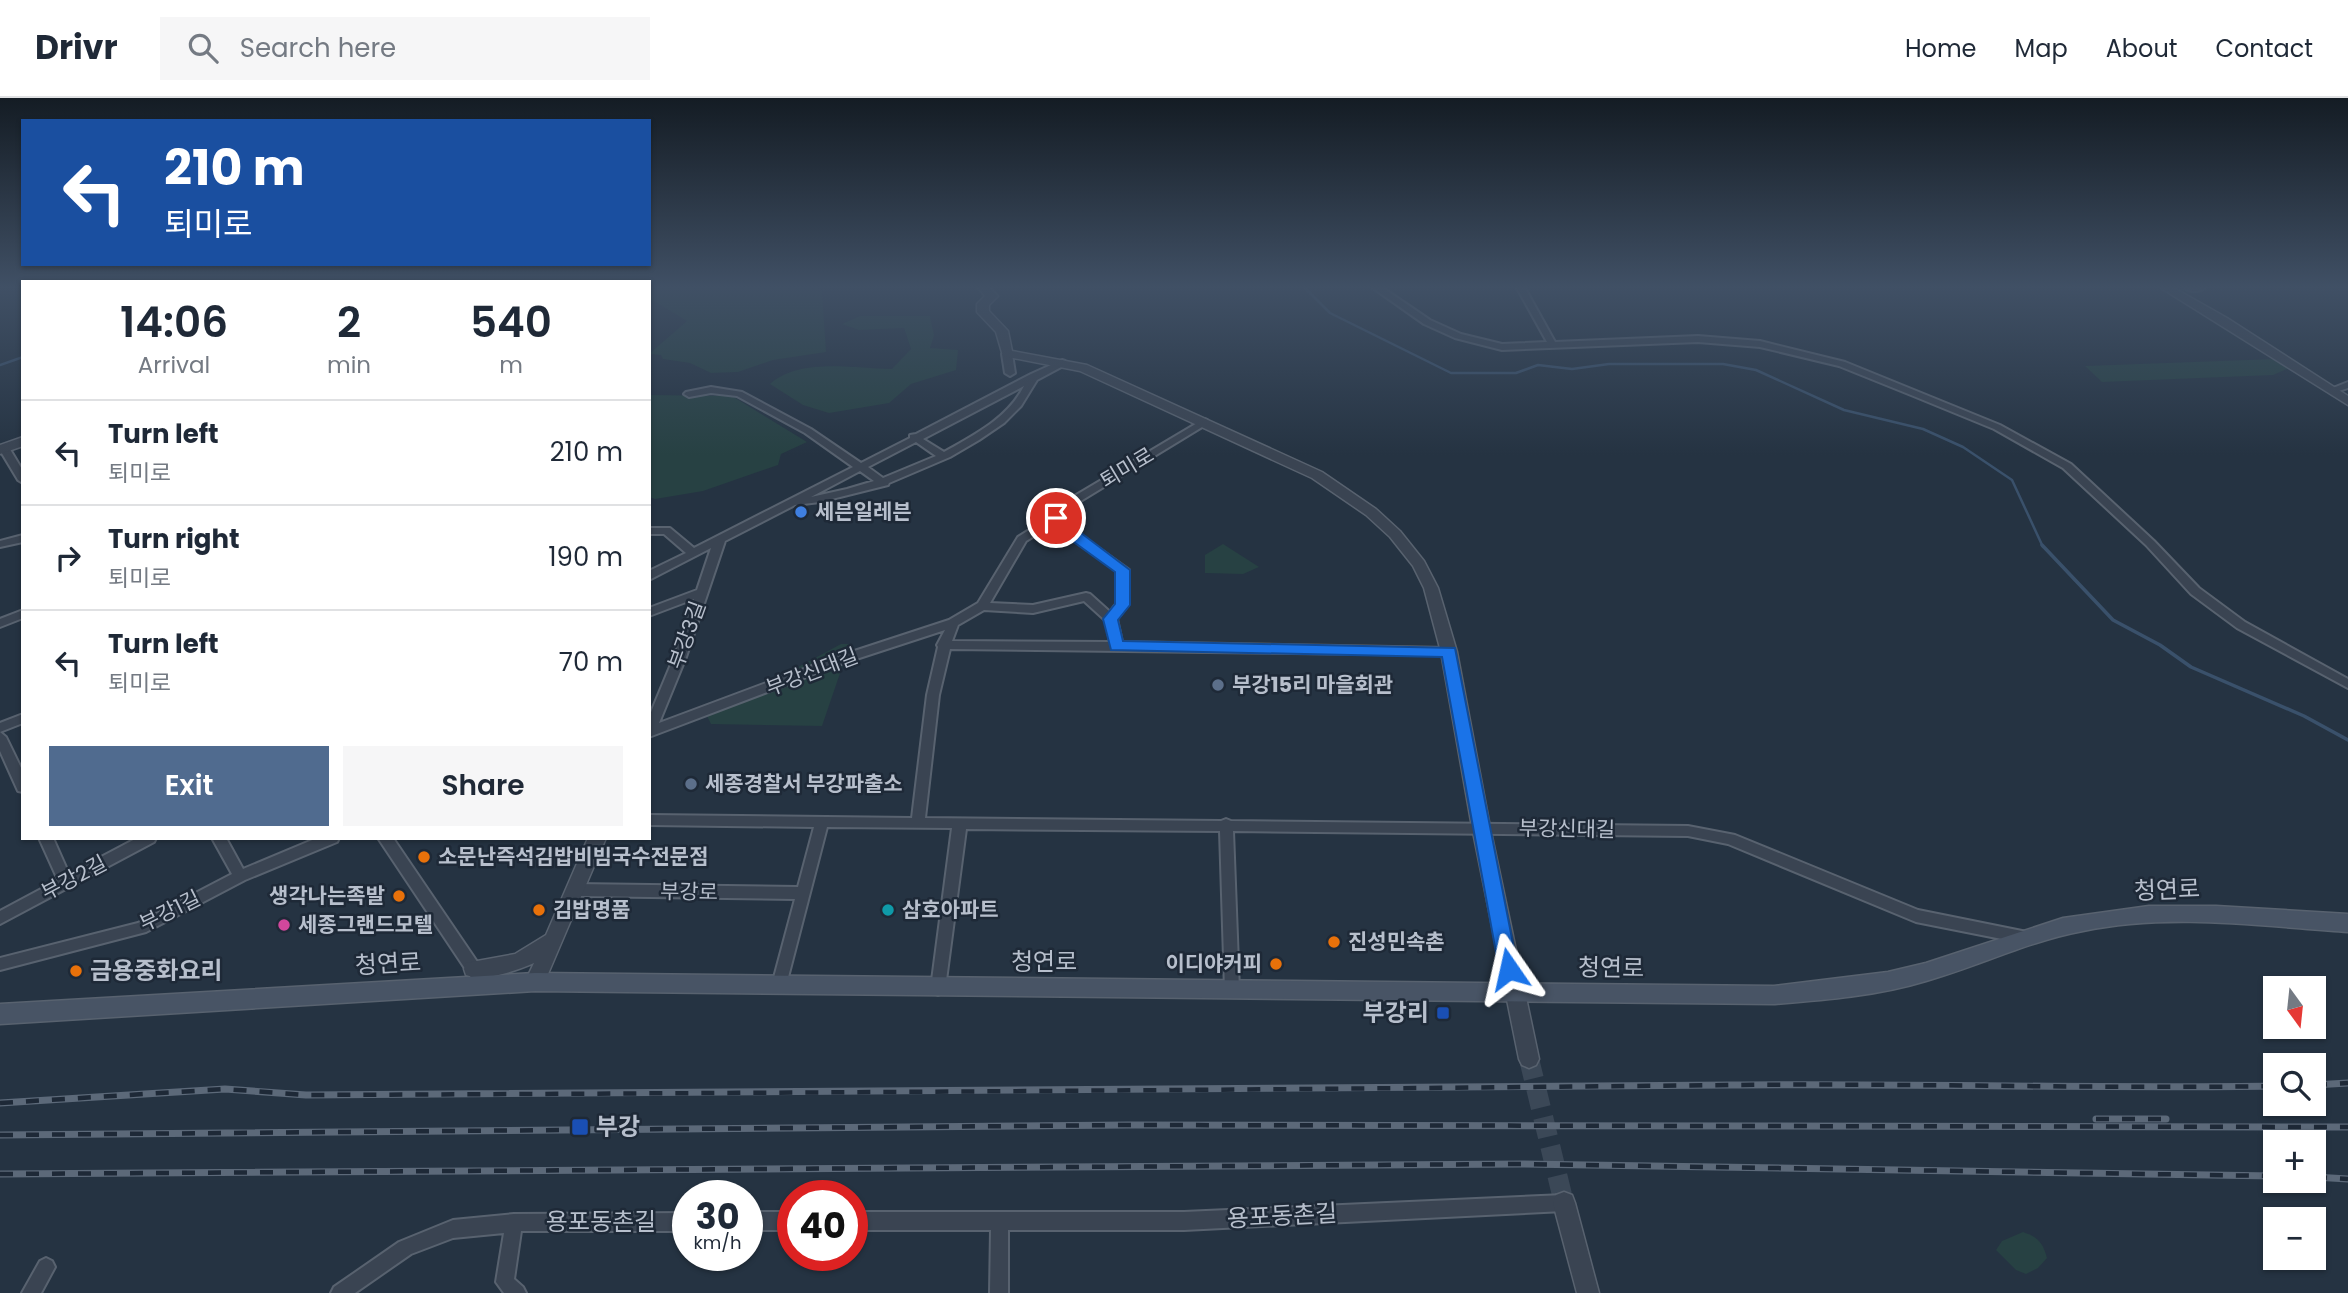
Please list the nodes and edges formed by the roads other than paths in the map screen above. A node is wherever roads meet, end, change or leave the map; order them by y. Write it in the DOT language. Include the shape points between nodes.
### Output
graph roads {
  1 [pos="1005,344"];
  2 [pos="1489,344"];
  3 [pos="1552,344"];
  4 [pos="1559,344"];
  5 [pos="1757,344"];
  6 [pos="2260,344"];
  7 [pos="1007,354"];
  8 [pos="1062,363"];
  9 [pos="1010,373"];
  10 [pos="1034,376"];
  11 [pos="2348,385"];
  12 [pos="2333,390"];
  13 [pos="689,394"];
  14 [pos="2348,401"];
  15 [pos="1204,422"];
  16 [pos="914,437"];
  17 [pos="21,443"];
  18 [pos="2,449"];
  19 [pos="942,455"];
  20 [pos="860,465"];
  21 [pos="21,477"];
  22 [pos="884,484"];
  23 [pos="790,502"];
  24 [pos="1056,518"];
  25 [pos="651,531"];
  26 [pos="21,539"];
  27 [pos="720,539"];
  28 [pos="0,544"];
  29 [pos="693,553"];
  30 [pos="651,575"];
  31 [pos="702,592"];
  32 [pos="982,606"];
  33 [pos="651,611"];
  34 [pos="21,615"];
  35 [pos="1111,619"];
  36 [pos="0,623"];
  37 [pos="953,623"];
  38 [pos="943,645"];
  39 [pos="1117,646"];
  40 [pos="1449,652"];
  41 [pos="2348,684"];
  42 [pos="21,719"];
  43 [pos="0,728"];
  44 [pos="651,728"];
  45 [pos="651,731"];
  46 [pos="0,737"];
  47 [pos="21,783"];
  48 [pos="651,820"];
  49 [pos="919,821"];
  50 [pos="822,822"];
  51 [pos="960,822"];
  52 [pos="1226,824"];
  53 [pos="1480,827"];
  54 [pos="47,840"];
  55 [pos="145,840"];
  56 [pos="220,840"];
  57 [pos="327,840"];
  58 [pos="387,840"];
  59 [pos="596,840"];
  60 [pos="240,876"];
  61 [pos="66,882"];
  62 [pos="575,890"];
  63 [pos="803,893"];
  64 [pos="0,918"];
  65 [pos="2348,923"];
  66 [pos="554,939"];
  67 [pos="2030,939"];
  68 [pos="0,964"];
  69 [pos="473,969"];
  70 [pos="535,982"];
  71 [pos="779,985"];
  72 [pos="487,986"];
  73 [pos="937,988"];
  74 [pos="1232,990"];
  75 [pos="1513,992"];
  76 [pos="0,1014"];
  77 [pos="1529,1059"];
  78 [pos="1564,1203"];
  79 [pos="1000,1220"];
  80 [pos="868,1221"];
  81 [pos="672,1222"];
  82 [pos="514,1223"];
  83 [pos="46,1267"];
  84 [pos="508,1289"];
  85 [pos="31,1293"];
  86 [pos="340,1293"];
  87 [pos="999,1293"];
  88 [pos="1588,1293"];
  1 -- 7 [label="street"];
  2 -- 3 [label="street"];
  3 -- 4 [label="street"];
  5 -- 41 [label="street" via="1842,364 1997,427 2067,466 2195,591 2241,625"];
  6 -- 12 [label="street"];
  7 -- 8 [label="street"];
  7 -- 9 [label="street"];
  8 -- 10 [label="street"];
  8 -- 15 [label="street"];
  10 -- 16 [label="street"];
  10 -- 19 [label="street" via="1017,406 1002,419"];
  11 -- 12 [label="street"];
  12 -- 14 [label="street"];
  13 -- 20 [label="street" via="719,390 739,394 808,430"];
  15 -- 24 [label="street, 퇴미로" via="1055,512"];
  15 -- 40 [label="street" via="1317,475 1395,534 1431,588"];
  16 -- 19 [label="street"];
  16 -- 20 [label="street"];
  17 -- 18 [label="street"];
  18 -- 21 [label="street"];
  19 -- 22 [label="street"];
  20 -- 22 [label="street"];
  20 -- 23 [label="street"];
  22 -- 23 [label="street"];
  23 -- 27 [label="street"];
  24 -- 32 [label="street, 퇴미로" via="1022,539"];
  24 -- 35 [label="street" via="1123,570 1122,605"];
  25 -- 29 [label="street" via="666,530"];
  26 -- 28 [label="street"];
  27 -- 29 [label="street"];
  27 -- 31 [label="street, 부강3길"];
  29 -- 30 [label="street"];
  31 -- 33 [label="street"];
  31 -- 44 [label="street, 부강3길"];
  32 -- 35 [label="street" via="1033,609 1087,597"];
  32 -- 37 [label="street, 퇴미로"];
  34 -- 36 [label="street"];
  35 -- 39 [label="street"];
  37 -- 38 [label="street"];
  37 -- 45 [label="street, 부강신대길"];
  38 -- 39 [label="street"];
  38 -- 49 [label="street"];
  39 -- 40 [label="street"];
  40 -- 53 [label="street"];
  42 -- 43 [label="street"];
  46 -- 47 [label="street"];
  48 -- 50 [label="street, 부강신대길"];
  49 -- 50 [label="street, 부강신대길"];
  49 -- 51 [label="street, 부강신대길"];
  50 -- 63 [label="street"];
  51 -- 52 [label="street, 부강신대길"];
  51 -- 73 [label="street"];
  52 -- 53 [label="street, 부강신대길"];
  52 -- 74 [label="street"];
  53 -- 67 [label="street, 부강신대길" via="1699,833 1730,839 1916,916"];
  53 -- 75 [label="street"];
  54 -- 61 [label="street"];
  55 -- 61 [label="street, 부강2길"];
  56 -- 60 [label="street"];
  57 -- 60 [label="street, 부강1길"];
  58 -- 69 [label="street"];
  59 -- 62 [label="street"];
  60 -- 68 [label="street, 부강1길" via="141,928"];
  61 -- 64 [label="street, 부강2길"];
  62 -- 63 [label="street, 부강로"];
  62 -- 66 [label="street"];
  63 -- 71 [label="street"];
  65 -- 67 [label="main road, 청연로" via="2143,915 2082,922"];
  66 -- 69 [label="street" via="519,961"];
  66 -- 70 [label="street"];
  67 -- 75 [label="main road, 청연로" via="1847,990 1774,995"];
  69 -- 72 [label="street"];
  70 -- 71 [label="main road, 청연로"];
  70 -- 72 [label="main road, 청연로"];
  71 -- 73 [label="main road, 청연로"];
  72 -- 76 [label="main road, 청연로"];
  73 -- 74 [label="main road, 청연로"];
  74 -- 75 [label="main road, 청연로"];
  75 -- 77 [label="street"];
  78 -- 79 [label="street, 용포동촌길" via="1184,1221"];
  78 -- 88 [label="street"];
  79 -- 80 [label="street, 용포동촌길"];
  79 -- 87 [label="street"];
  81 -- 82 [label="street, 용포동촌길"];
  82 -- 84 [label="street, 용포동촌길"];
  82 -- 86 [label="street, 용포동촌길" via="453,1229 433,1236 405,1248"];
  83 -- 85 [label="street"];
}
